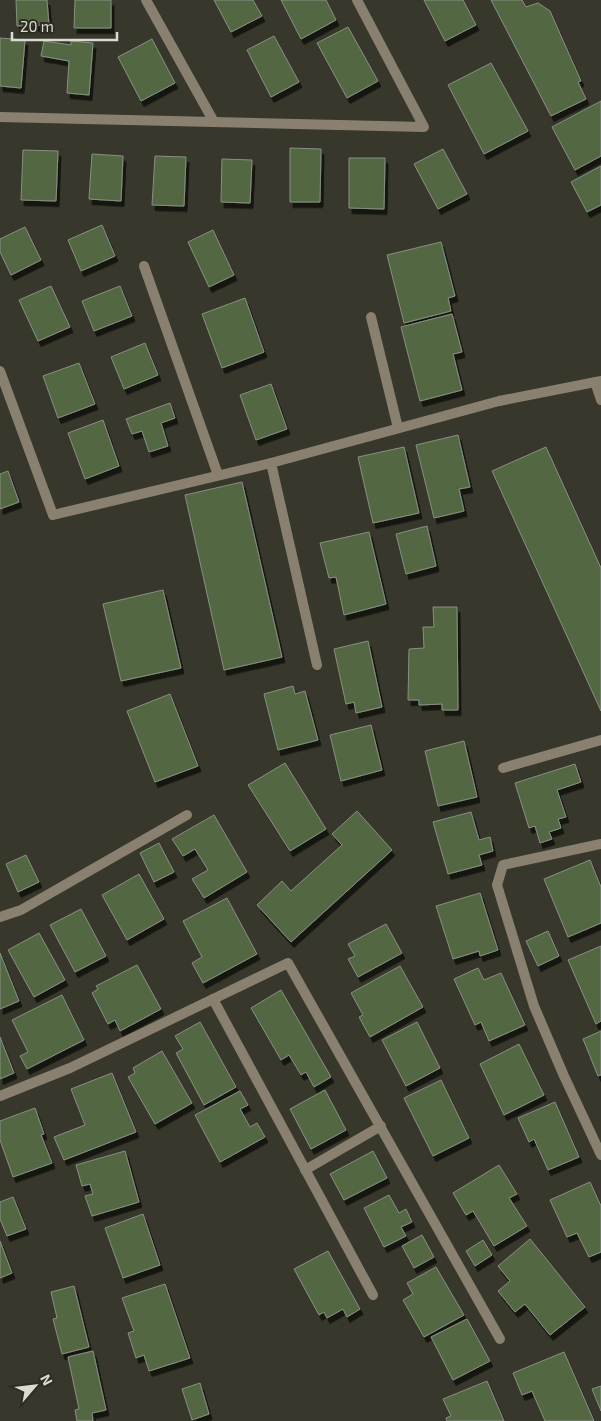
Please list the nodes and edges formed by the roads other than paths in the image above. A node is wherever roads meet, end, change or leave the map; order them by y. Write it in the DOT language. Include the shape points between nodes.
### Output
graph roads {
  1 [pos="146,0"];
  2 [pos="357,0"];
  3 [pos="0,117"];
  4 [pos="214,122"];
  5 [pos="144,266"];
  6 [pos="371,317"];
  7 [pos="0,371"];
  8 [pos="598,382"];
  9 [pos="601,400"];
  10 [pos="398,428"];
  11 [pos="271,463"];
  12 [pos="218,476"];
  13 [pos="317,665"];
  14 [pos="601,740"];
  15 [pos="502,768"];
  16 [pos="187,815"];
  17 [pos="601,844"];
  18 [pos="0,917"];
  19 [pos="213,999"];
  20 [pos="0,1096"];
  21 [pos="381,1126"];
  22 [pos="601,1155"];
  23 [pos="305,1170"];
  24 [pos="373,1295"];
  25 [pos="500,1339"];
  1 -- 4 [label="street"];
  2 -- 4 [label="street" via="424,127"];
  3 -- 4 [label="street"];
  5 -- 12 [label="street"];
  6 -- 10 [label="street"];
  7 -- 12 [label="street" via="53,515"];
  8 -- 9 [label="street"];
  8 -- 10 [label="street" via="499,401"];
  10 -- 11 [label="street"];
  11 -- 12 [label="street"];
  11 -- 13 [label="street"];
  14 -- 15 [label="street"];
  16 -- 18 [label="street" via="21,910"];
  17 -- 22 [label="street" via="502,865 497,885 534,1006"];
  19 -- 20 [label="street" via="70,1068"];
  19 -- 21 [label="street" via="288,963"];
  19 -- 23 [label="street"];
  21 -- 23 [label="street"];
  21 -- 25 [label="street"];
  23 -- 24 [label="street"];
}
